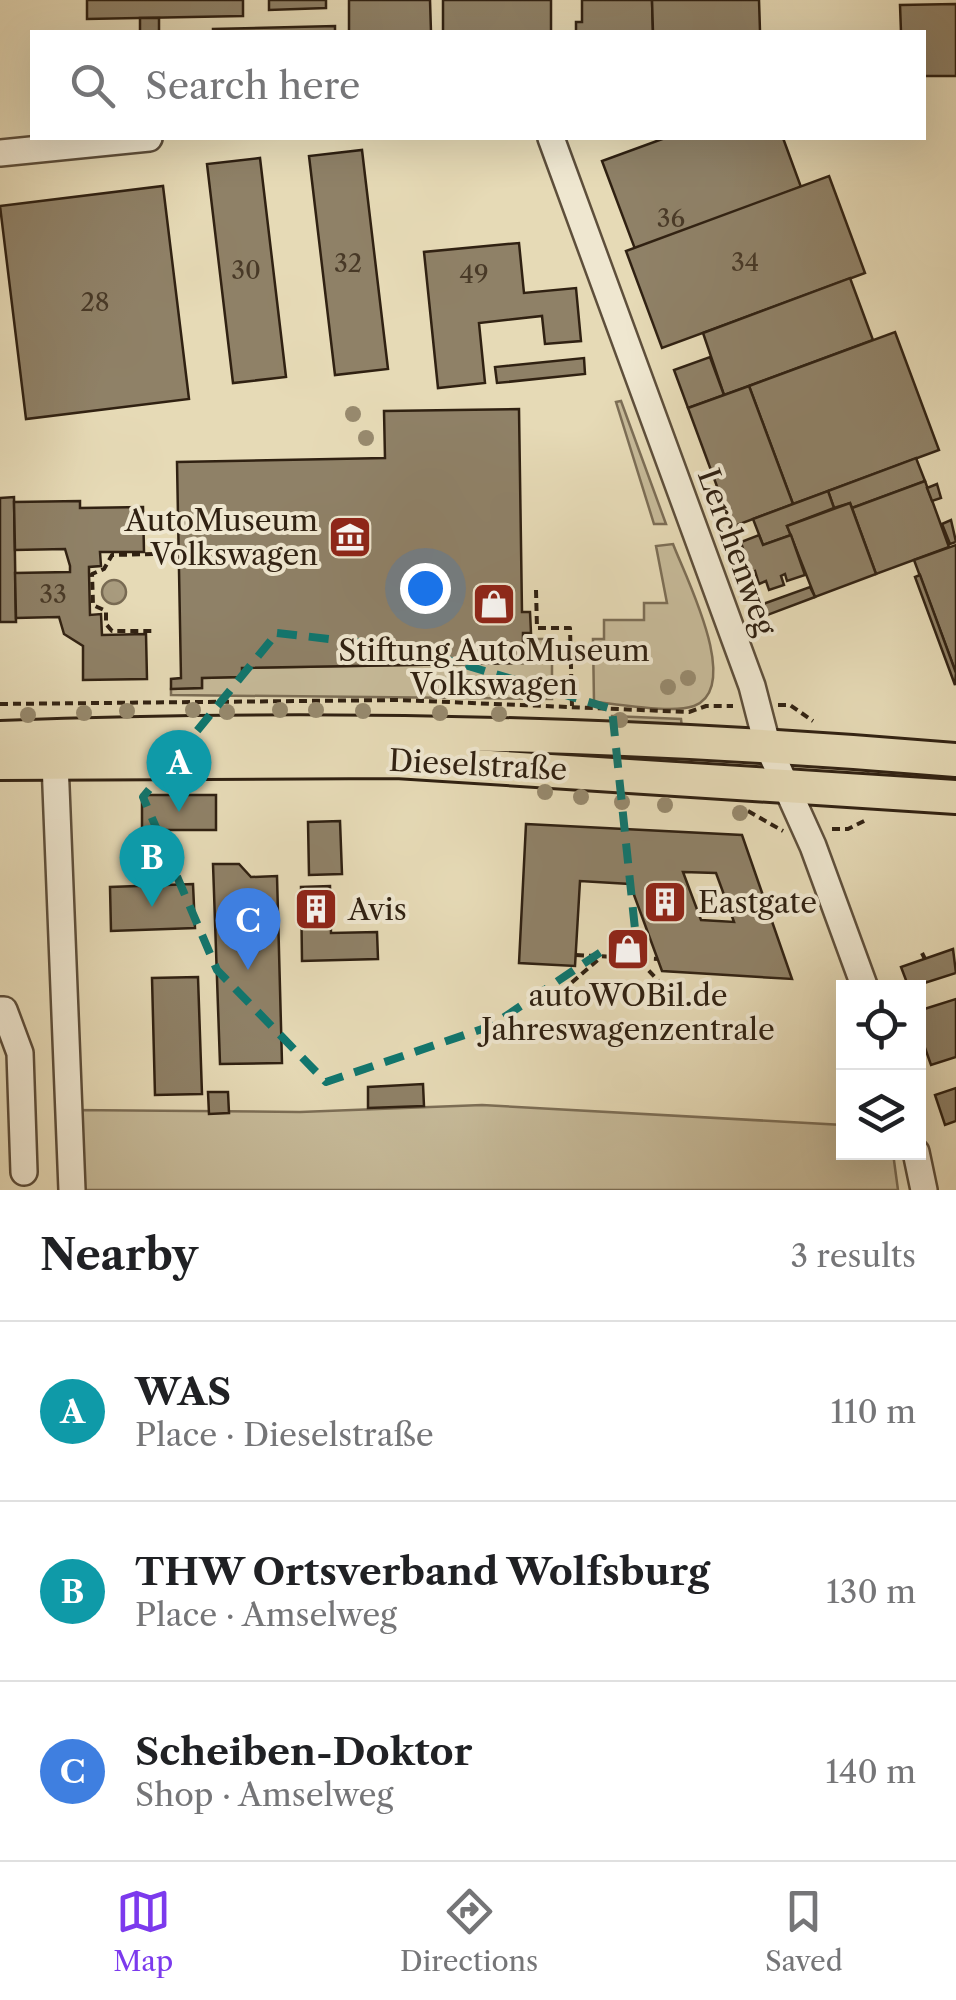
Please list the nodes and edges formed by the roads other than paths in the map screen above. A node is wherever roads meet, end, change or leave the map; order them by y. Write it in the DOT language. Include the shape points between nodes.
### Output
graph roads {
  1 [pos="129,140"];
  2 [pos="552,140"];
  3 [pos="0,153"];
  4 [pos="0,738"];
  5 [pos="767,744"];
  6 [pos="956,760"];
  7 [pos="55,762"];
  8 [pos="0,764"];
  9 [pos="788,787"];
  10 [pos="956,797"];
  11 [pos="862,980"];
  12 [pos="0,1010"];
  13 [pos="10,1099"];
  14 [pos="918,1160"];
  15 [pos="24,1172"];
  16 [pos="72,1190"];
  17 [pos="924,1190"];
  1 -- 3 [label="street"];
  2 -- 5 [label="street, Lerchenweg" via="741,656"];
  4 -- 5 [label="main road, Dieselstraße" via="158,730 401,731"];
  5 -- 6 [label="main road, Dieselstraße"];
  5 -- 9 [label="street, Lerchenweg"];
  7 -- 8 [label="main road, Dieselstraße"];
  7 -- 9 [label="main road, Dieselstraße" via="414,761"];
  7 -- 16 [label="street"];
  9 -- 10 [label="main road, Dieselstraße"];
  9 -- 11 [label="street, Lerchenweg"];
  12 -- 13 [label="street" via="20,1052"];
  13 -- 15 [label="street"];
  14 -- 17 [label="street"];
}
